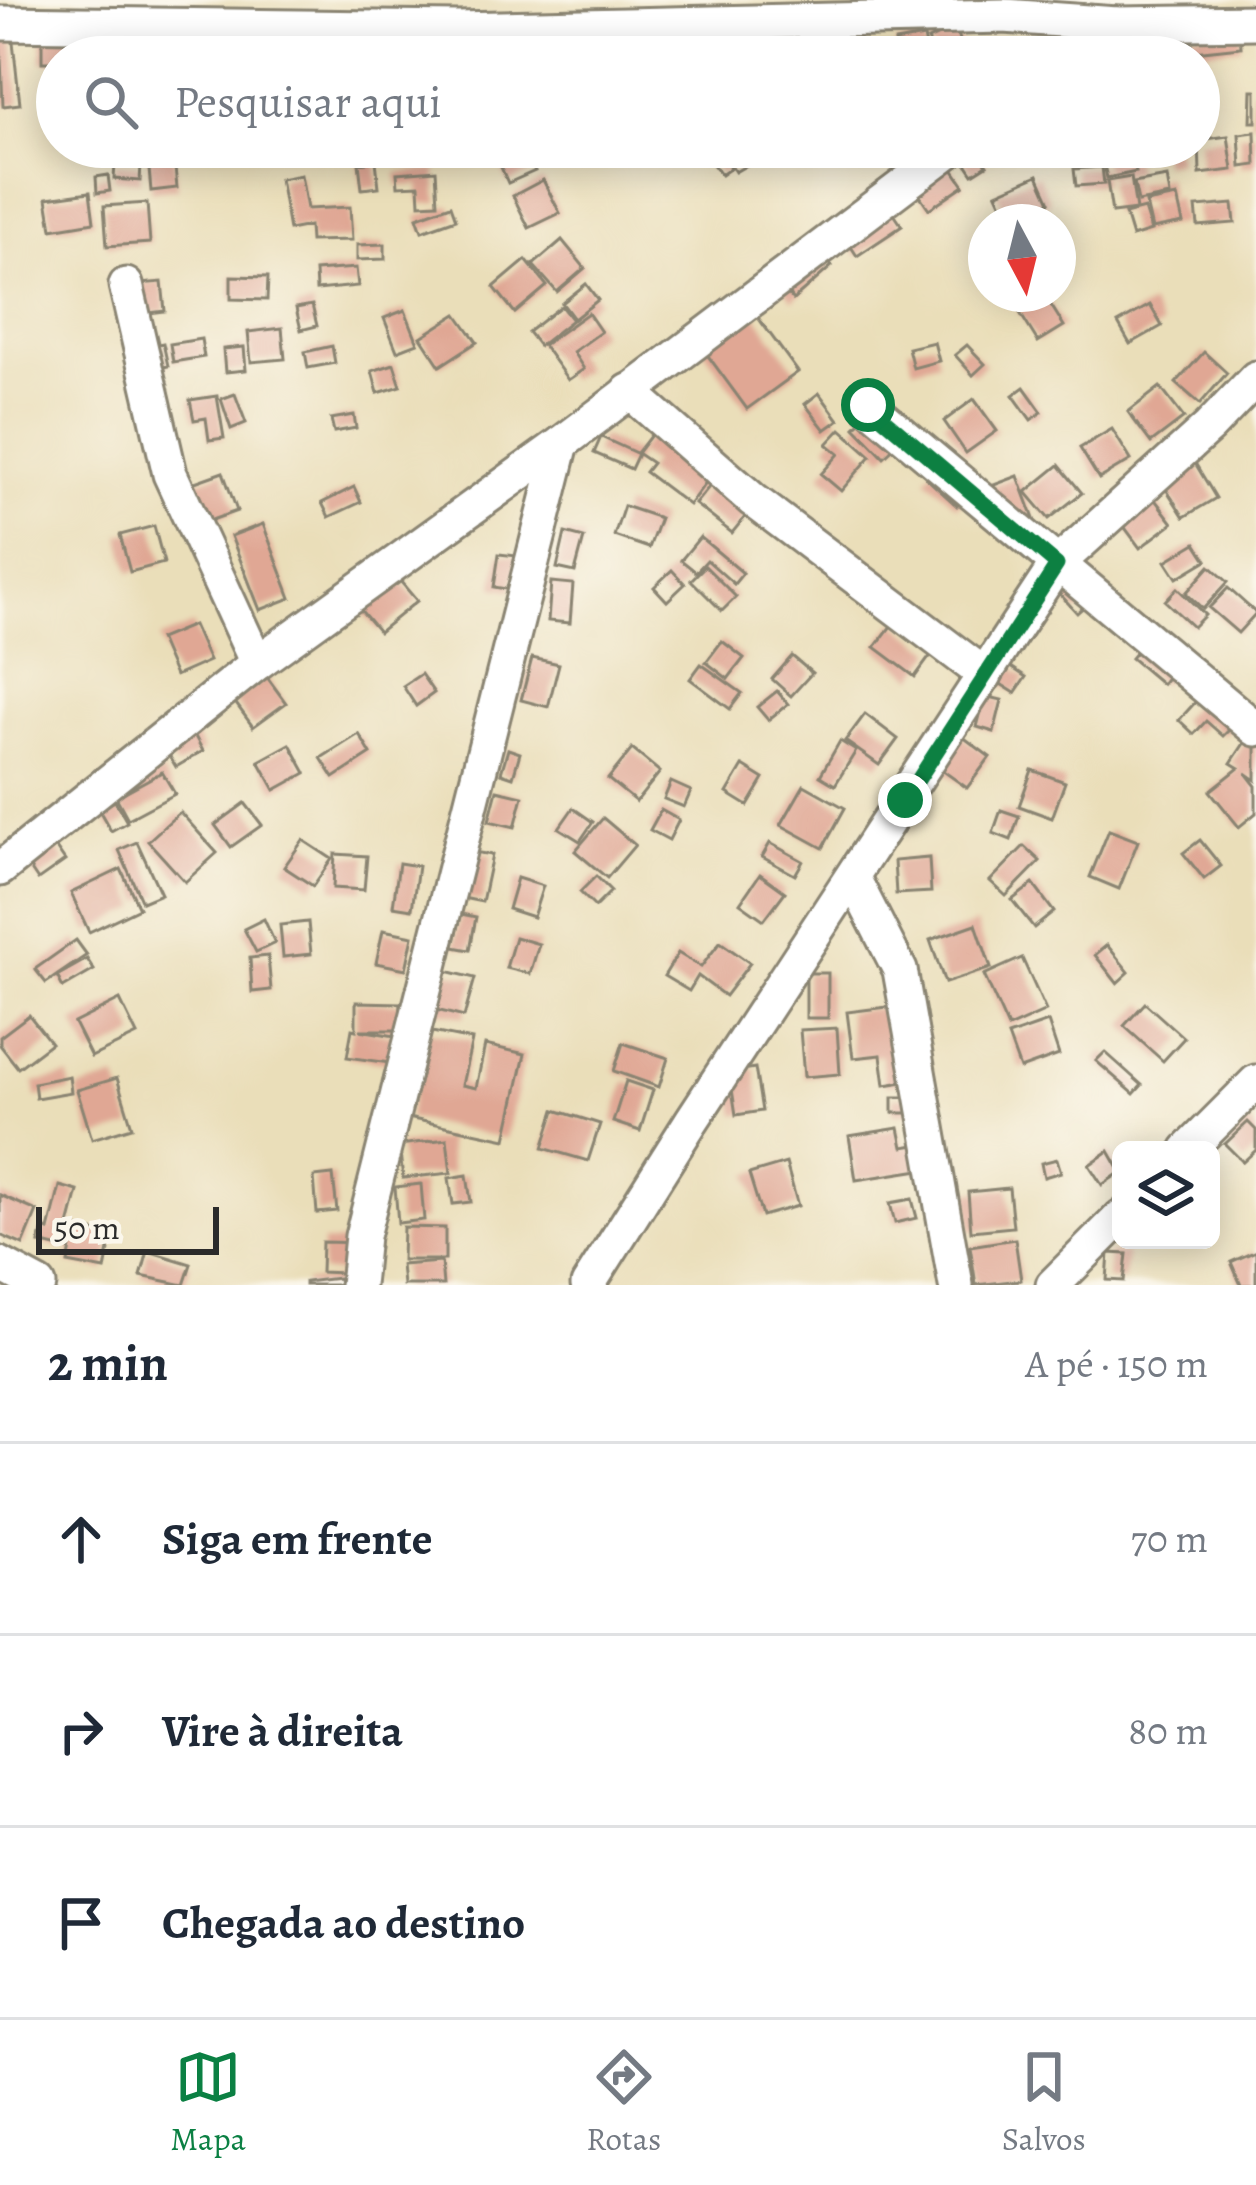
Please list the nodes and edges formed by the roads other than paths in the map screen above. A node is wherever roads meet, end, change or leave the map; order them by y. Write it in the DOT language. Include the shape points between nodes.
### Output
graph roads {
  1 [pos="1256,22"];
  2 [pos="0,23"];
  3 [pos="1117,24"];
  4 [pos="1101,36"];
  5 [pos="925,168"];
  6 [pos="126,285"];
  7 [pos="1256,378"];
  8 [pos="629,391"];
  9 [pos="868,405"];
  10 [pos="562,442"];
  11 [pos="1057,565"];
  12 [pos="257,663"];
  13 [pos="986,675"];
  14 [pos="1256,728"];
  15 [pos="0,869"];
  16 [pos="853,878"];
  17 [pos="1256,1082"];
  18 [pos="1197,1141"];
  19 [pos="1112,1226"];
  20 [pos="0,1264"];
  21 [pos="39,1285"];
  22 [pos="357,1285"];
  23 [pos="588,1285"];
  24 [pos="956,1285"];
  25 [pos="1053,1285"];
  1 -- 3 [label="street"];
  2 -- 3 [label="street" via="458,29 1004,16"];
  3 -- 4 [label="street"];
  5 -- 8 [label="street"];
  6 -- 12 [label="street" via="170,474"];
  7 -- 11 [label="street"];
  8 -- 10 [label="street"];
  8 -- 13 [label="street" via="753,500"];
  9 -- 11 [label="street"];
  10 -- 12 [label="street"];
  10 -- 22 [label="street" via="362,1236"];
  11 -- 13 [label="street"];
  11 -- 14 [label="street"];
  12 -- 15 [label="street"];
  13 -- 16 [label="street"];
  16 -- 23 [label="street"];
  16 -- 24 [label="street" via="900,970"];
  17 -- 18 [label="street"];
  19 -- 25 [label="street"];
  20 -- 21 [label="street"];
}
